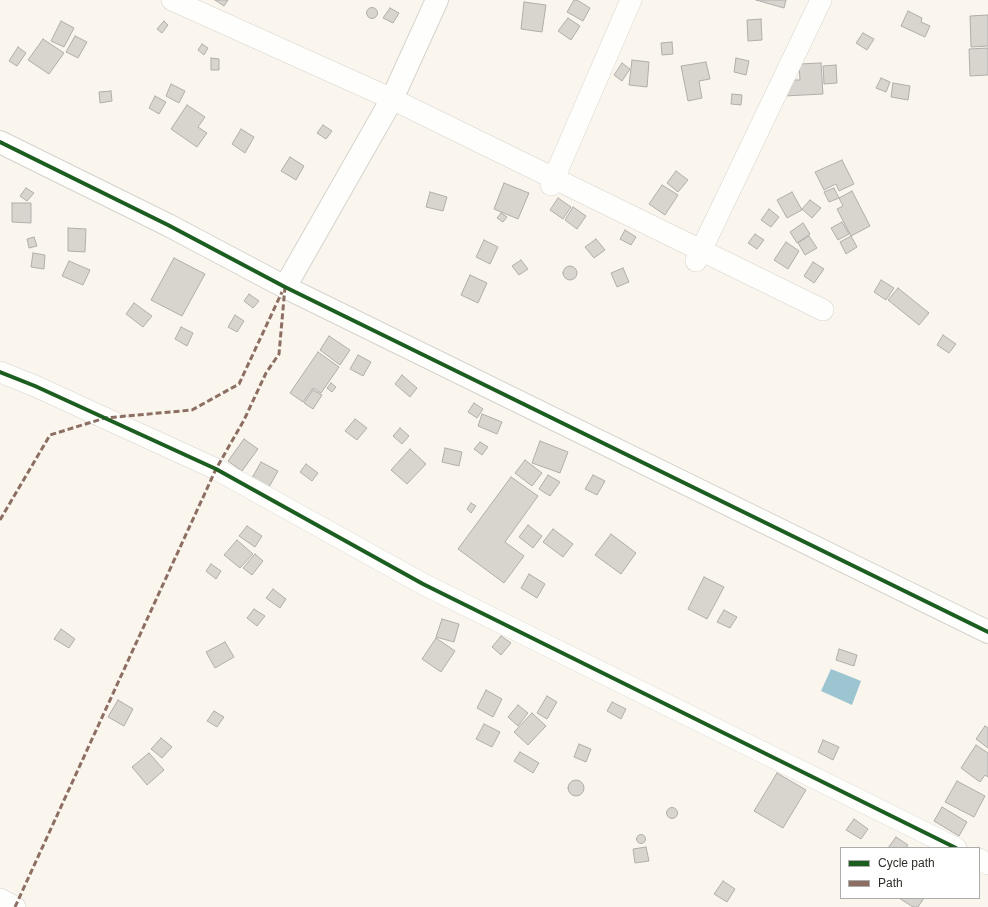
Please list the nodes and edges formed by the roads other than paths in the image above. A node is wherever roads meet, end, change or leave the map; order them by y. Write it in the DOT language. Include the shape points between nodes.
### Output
graph roads {
  1 [pos="172,0"];
  2 [pos="437,0"];
  3 [pos="631,0"];
  4 [pos="821,0"];
  5 [pos="392,99"];
  6 [pos="0,142"];
  7 [pos="551,185"];
  8 [pos="696,261"];
  9 [pos="285,287"];
  10 [pos="823,310"];
  11 [pos="0,372"];
  12 [pos="988,632"];
  13 [pos="954,847"];
  14 [pos="0,899"];
  15 [pos="15,907"];
  1 -- 5 [label="street"];
  2 -- 5 [label="street"];
  3 -- 7 [label="street"];
  4 -- 8 [label="street"];
  5 -- 9 [label="street"];
  5 -- 10 [label="street"];
  6 -- 9 [label="street" via="168,225"];
  9 -- 12 [label="street"];
  11 -- 13 [label="street" via="216,469 423,584"];
  14 -- 15 [label="street"];
}
